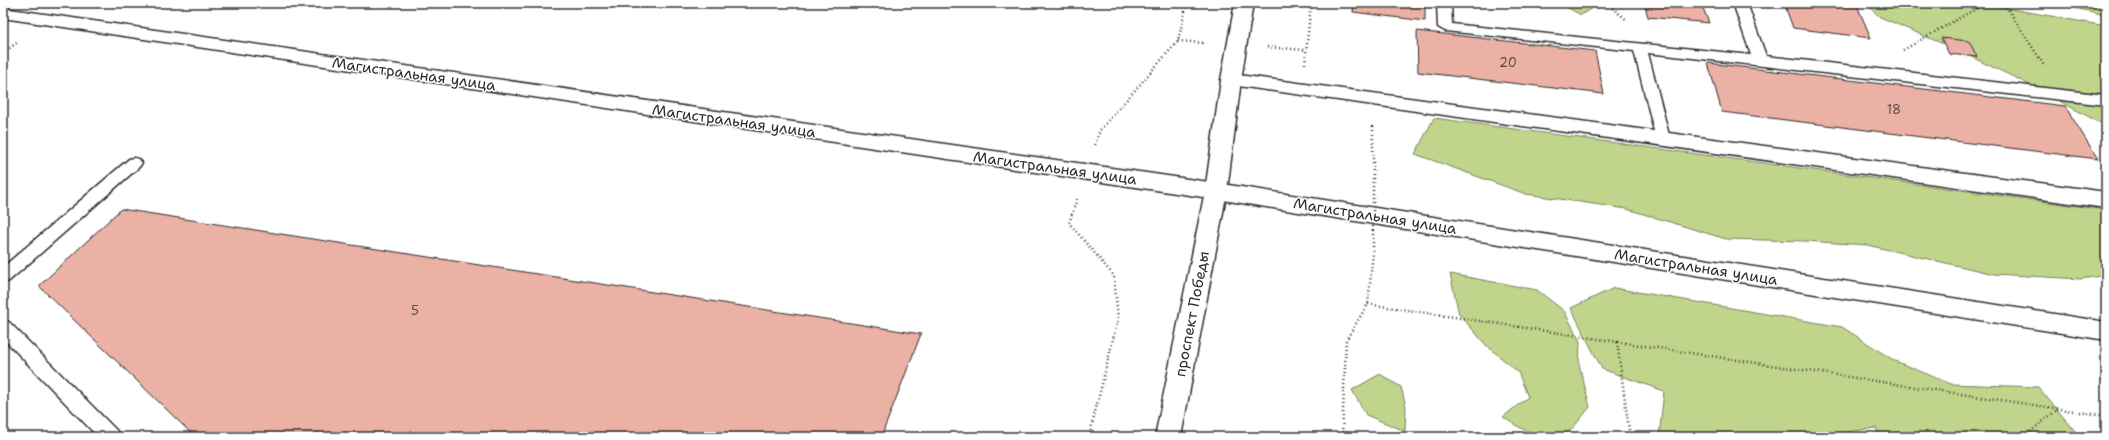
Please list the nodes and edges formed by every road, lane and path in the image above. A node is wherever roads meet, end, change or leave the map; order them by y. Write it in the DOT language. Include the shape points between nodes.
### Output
graph roads {
  1 [pos="1187,3"];
  2 [pos="1244,3"];
  3 [pos="1444,3"];
  4 [pos="1740,3"];
  5 [pos="1986,3"];
  6 [pos="2004,3"];
  7 [pos="3,13"];
  8 [pos="1640,47"];
  9 [pos="1760,60"];
  10 [pos="1864,72"];
  11 [pos="1230,80"];
  12 [pos="2064,95"];
  13 [pos="2106,100"];
  14 [pos="1373,119"];
  15 [pos="1662,139"];
  16 [pos="134,163"];
  17 [pos="1086,173"];
  18 [pos="1216,191"];
  19 [pos="2106,200"];
  20 [pos="3,277"];
  21 [pos="1368,304"];
  22 [pos="3,326"];
  23 [pos="2106,331"];
  24 [pos="1616,342"];
  25 [pos="2058,409"];
  26 [pos="2106,416"];
  27 [pos="1342,432"];
  28 [pos="110,437"];
  29 [pos="1089,437"];
  30 [pos="1168,437"];
  31 [pos="1342,437"];
  32 [pos="1370,437"];
  33 [pos="1630,437"];
  34 [pos="2024,437"];
  1 -- 17 [label="path" via="1178,41 1100,130"];
  2 -- 11 [label="main road, проспект Победы"];
  3 -- 8 [label="lane" via="1445,27"];
  4 -- 9 [label="lane"];
  5 -- 10 [label="path"];
  6 -- 12 [label="path"];
  7 -- 17 [label="main road, Магистральная улица"];
  8 -- 9 [label="lane"];
  8 -- 15 [label="lane"];
  9 -- 10 [label="lane"];
  10 -- 12 [label="lane"];
  11 -- 15 [label="main road"];
  11 -- 18 [label="main road, проспект Победы"];
  12 -- 13 [label="lane"];
  14 -- 21 [label="path, bridge" via="1373,253"];
  15 -- 19 [label="main road"];
  16 -- 20 [label="lane"];
  17 -- 18 [label="main road, Магистральная улица"];
  17 -- 29 [label="path" via="1069,223 1114,276 1118,320"];
  18 -- 23 [label="main road, Магистральная улица"];
  18 -- 30 [label="main road, проспект Победы"];
  21 -- 24 [label="path"];
  21 -- 27 [label="path" via="1346,340"];
  22 -- 28 [label="lane"];
  24 -- 25 [label="path"];
  24 -- 33 [label="path"];
  25 -- 26 [label="path"];
  25 -- 34 [label="path"];
  27 -- 31 [label="path"];
  27 -- 32 [label="path"];
}
